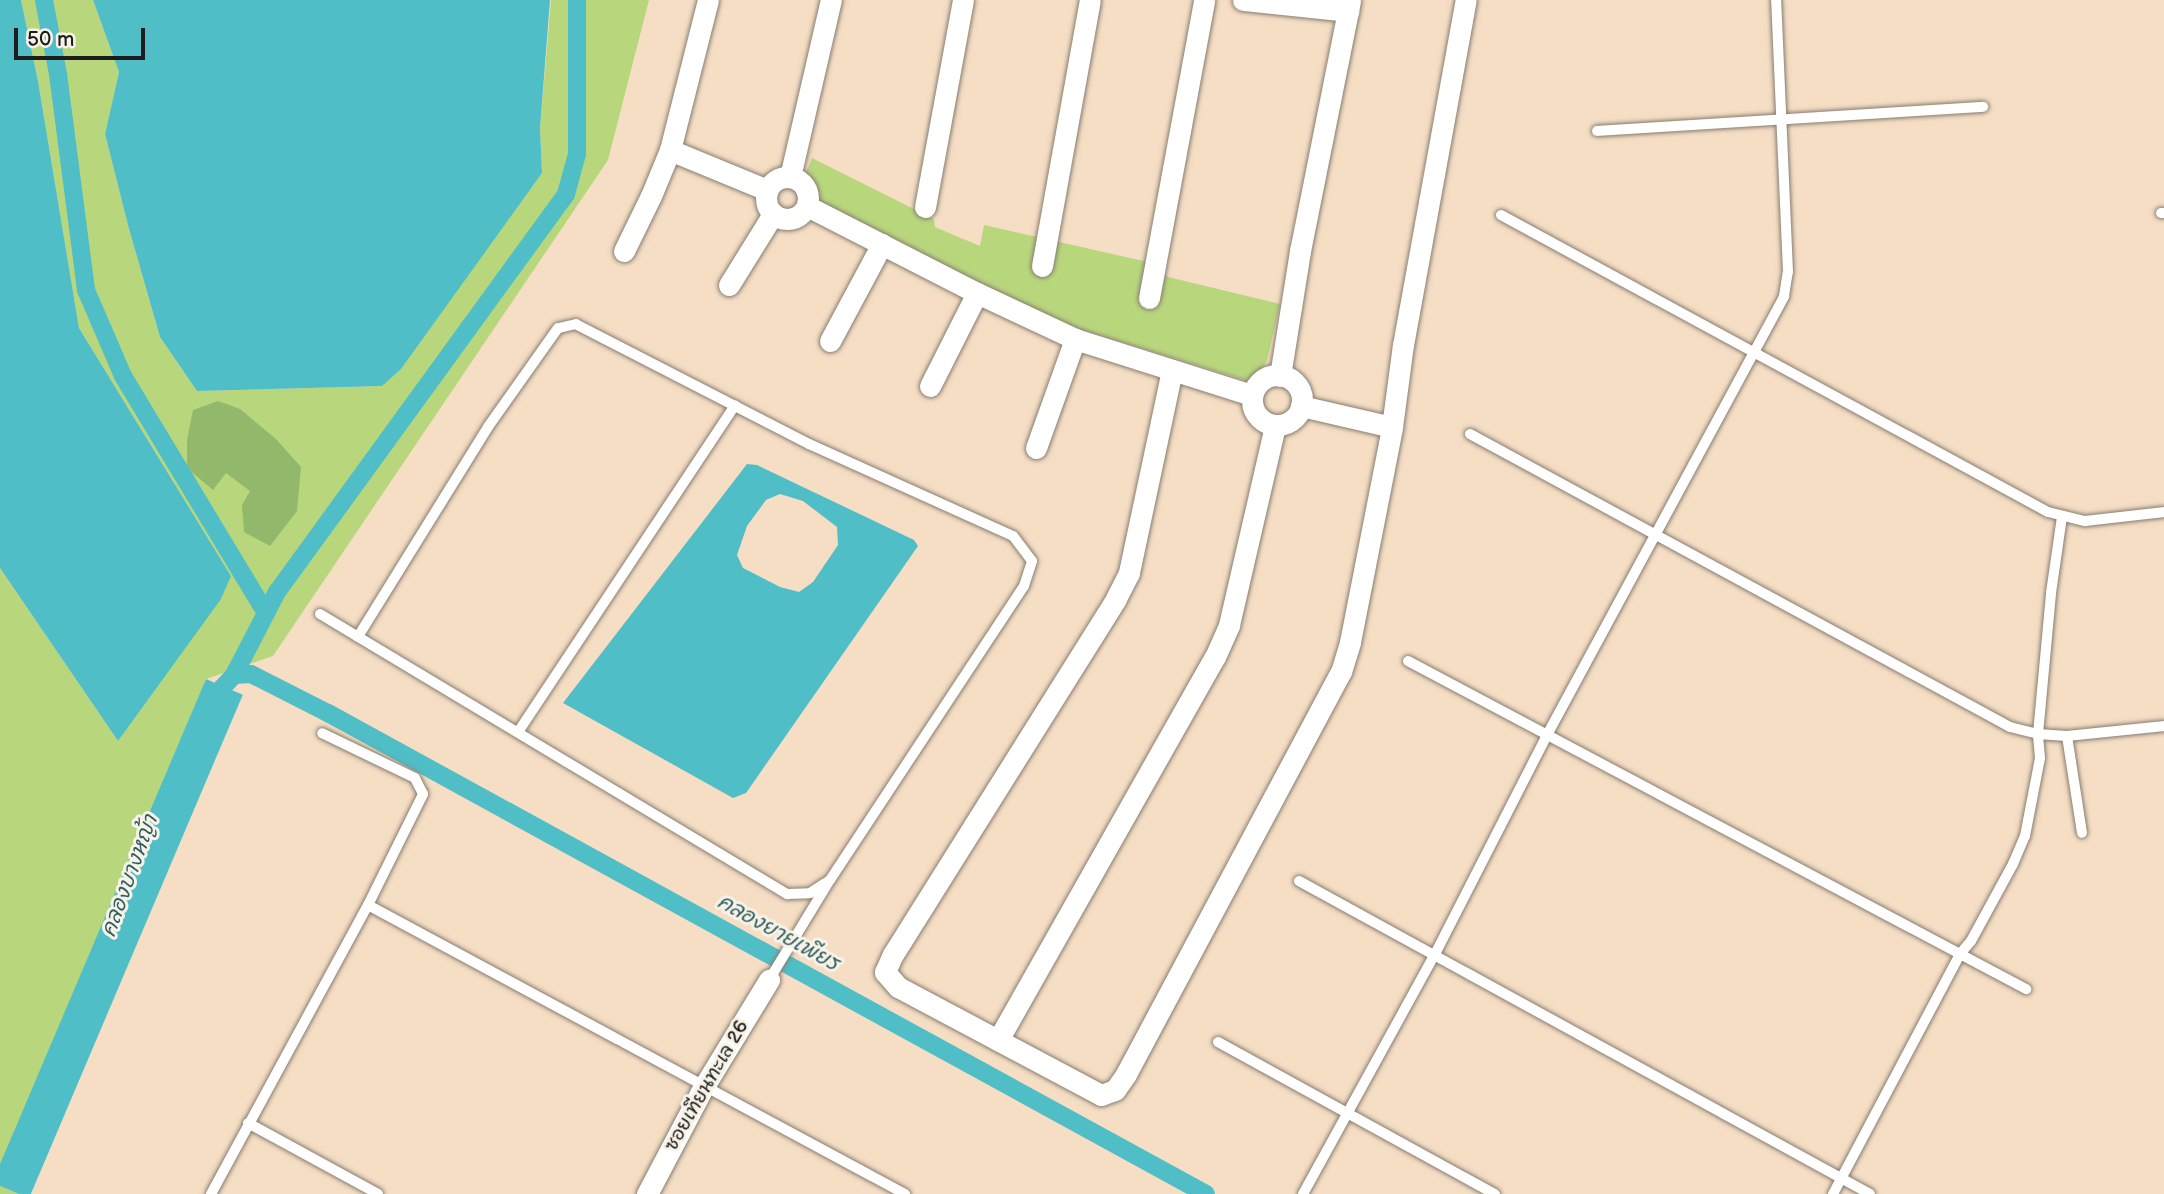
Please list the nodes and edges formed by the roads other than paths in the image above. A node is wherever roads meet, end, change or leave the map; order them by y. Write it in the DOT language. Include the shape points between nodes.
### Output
graph roads {
  1 [pos="708,0"];
  2 [pos="831,0"];
  3 [pos="963,0"];
  4 [pos="1090,0"];
  5 [pos="1205,0"];
  6 [pos="1243,0"];
  7 [pos="1466,0"];
  8 [pos="1776,0"];
  9 [pos="1349,5"];
  10 [pos="1983,107"];
  11 [pos="1780,121"];
  12 [pos="1597,131"];
  13 [pos="670,150"];
  14 [pos="790,177"];
  15 [pos="768,190"];
  16 [pos="807,206"];
  17 [pos="925,207"];
  18 [pos="773,214"];
  19 [pos="1501,215"];
  20 [pos="882,244"];
  21 [pos="624,251"];
  22 [pos="1042,267"];
  23 [pos="729,285"];
  24 [pos="976,293"];
  25 [pos="1149,298"];
  26 [pos="1075,339"];
  27 [pos="830,341"];
  28 [pos="1755,351"];
  29 [pos="1172,370"];
  30 [pos="1280,376"];
  31 [pos="930,386"];
  32 [pos="1252,394"];
  33 [pos="735,405"];
  34 [pos="1301,405"];
  35 [pos="1275,425"];
  36 [pos="1392,427"];
  37 [pos="1470,433"];
  38 [pos="1036,449"];
  39 [pos="2164,512"];
  40 [pos="2062,517"];
  41 [pos="1655,534"];
  42 [pos="320,614"];
  43 [pos="358,637"];
  44 [pos="1408,661"];
  45 [pos="2164,726"];
  46 [pos="322,733"];
  47 [pos="518,733"];
  48 [pos="2038,734"];
  49 [pos="1547,735"];
  50 [pos="2067,736"];
  51 [pos="2082,833"];
  52 [pos="830,880"];
  53 [pos="1299,881"];
  54 [pos="368,905"];
  55 [pos="1960,954"];
  56 [pos="1434,956"];
  57 [pos="769,980"];
  58 [pos="2026,989"];
  59 [pos="998,1040"];
  60 [pos="1218,1042"];
  61 [pos="703,1088"];
  62 [pos="1346,1112"];
  63 [pos="248,1123"];
  64 [pos="1842,1179"];
  65 [pos="211,1194"];
  66 [pos="378,1194"];
  67 [pos="648,1194"];
  68 [pos="905,1194"];
  69 [pos="1303,1194"];
  70 [pos="1495,1194"];
  71 [pos="1833,1194"];
  72 [pos="1870,1194"];
  1 -- 13 [label="street"];
  2 -- 14 [label="street"];
  3 -- 17 [label="street"];
  4 -- 22 [label="street"];
  5 -- 25 [label="street"];
  6 -- 9 [label="street"];
  7 -- 36 [label="street"];
  8 -- 11 [label="lane"];
  9 -- 30 [label="street"];
  10 -- 11 [label="lane"];
  11 -- 12 [label="lane"];
  11 -- 28 [label="lane" via="1788,272 1784,296"];
  13 -- 15 [label="street"];
  13 -- 21 [label="street"];
  14 -- 15 [label="street" via="773,182"];
  14 -- 16 [label="street" via="807,191"];
  15 -- 18 [label="street" via="766,203"];
  16 -- 18 [label="street" via="788,219"];
  16 -- 20 [label="street"];
  18 -- 23 [label="street"];
  19 -- 28 [label="lane"];
  20 -- 24 [label="street"];
  20 -- 27 [label="street"];
  24 -- 26 [label="street"];
  24 -- 31 [label="street"];
  26 -- 29 [label="street"];
  26 -- 38 [label="street"];
  28 -- 40 [label="lane"];
  28 -- 41 [label="lane"];
  29 -- 32 [label="street"];
  29 -- 59 [label="street" via="1138,541 1125,582 885,972 898,987"];
  30 -- 32 [label="street" via="1261,382"];
  30 -- 34 [label="street" via="1297,386"];
  32 -- 35 [label="street" via="1260,419"];
  33 -- 43 [label="lane" via="576,324 558,328 488,427"];
  33 -- 47 [label="lane"];
  33 -- 52 [label="lane" via="809,444 1013,536 1031,561 1024,586"];
  34 -- 35 [label="street" via="1289,422"];
  34 -- 36 [label="street"];
  35 -- 59 [label="street" via="1229,625 1215,657"];
  36 -- 59 [label="street" via="1341,672 1126,1074 1115,1090 1101,1095"];
  37 -- 41 [label="lane"];
  39 -- 40 [label="lane" via="2085,521"];
  40 -- 48 [label="lane"];
  41 -- 48 [label="lane" via="2010,727"];
  41 -- 49 [label="lane"];
  42 -- 43 [label="lane"];
  43 -- 47 [label="lane"];
  44 -- 49 [label="lane"];
  45 -- 50 [label="lane"];
  46 -- 54 [label="lane" via="415,778 422,786 414,816"];
  47 -- 52 [label="lane" via="787,894 810,893"];
  48 -- 50 [label="lane"];
  48 -- 55 [label="lane" via="2040,758 2025,836 1971,942"];
  49 -- 55 [label="lane"];
  49 -- 56 [label="lane"];
  50 -- 51 [label="lane"];
  52 -- 57 [label="lane"];
  53 -- 56 [label="lane"];
  54 -- 61 [label="lane"];
  54 -- 63 [label="lane"];
  55 -- 58 [label="lane"];
  55 -- 64 [label="lane"];
  56 -- 62 [label="lane"];
  56 -- 64 [label="lane"];
  57 -- 61 [label="street, ซอยเทียนทะเล 26"];
  60 -- 62 [label="lane"];
  61 -- 67 [label="street, ซอยเทียนทะเล 26"];
  61 -- 68 [label="lane"];
  62 -- 69 [label="lane"];
  62 -- 70 [label="lane"];
  63 -- 65 [label="lane"];
  63 -- 66 [label="lane"];
  64 -- 71 [label="lane"];
  64 -- 72 [label="lane"];
}
